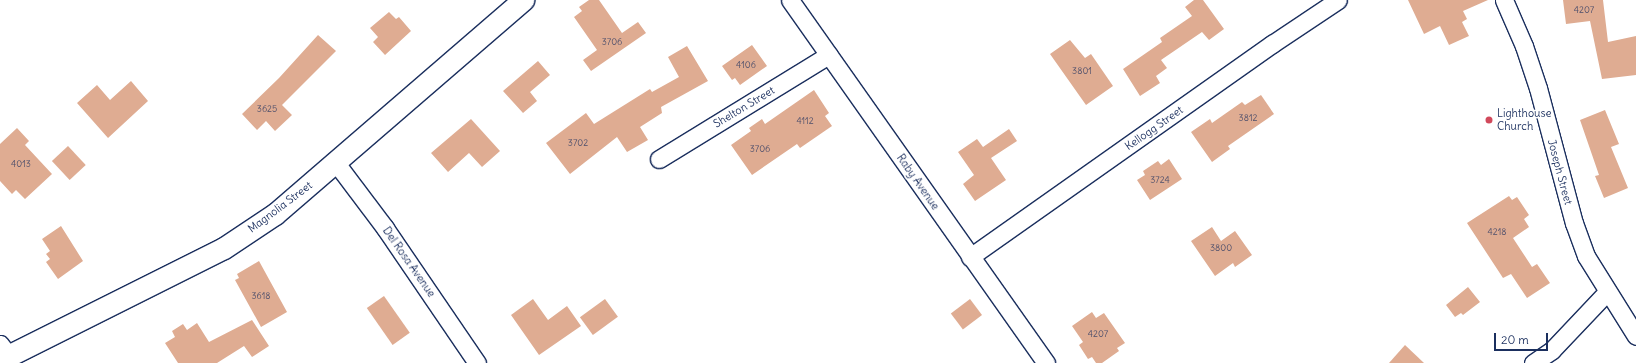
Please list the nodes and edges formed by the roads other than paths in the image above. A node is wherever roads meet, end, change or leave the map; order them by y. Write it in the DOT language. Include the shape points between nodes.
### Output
graph roads {
  1 [pos="523,0"];
  2 [pos="790,0"];
  3 [pos="1338,0"];
  4 [pos="1504,0"];
  5 [pos="829,56"];
  6 [pos="659,160"];
  7 [pos="336,164"];
  8 [pos="970,257"];
  9 [pos="1607,292"];
  10 [pos="1636,336"];
  11 [pos="3,353"];
  12 [pos="477,363"];
  13 [pos="1046,363"];
  14 [pos="1533,363"];
  1 -- 7 [label="street, Magnolia Street"];
  2 -- 5 [label="street, Raby Avenue"];
  3 -- 8 [label="street, Kellogg Street"];
  4 -- 9 [label="street, Joseph Street" via="1524,46 1538,88 1574,223 1586,256"];
  5 -- 6 [label="street, Shelton Street"];
  5 -- 8 [label="street, Raby Avenue"];
  7 -- 11 [label="street, Magnolia Street" via="275,214 224,248"];
  7 -- 12 [label="street, Del Rosa Avenue" via="385,228"];
  8 -- 13 [label="street, Raby Avenue"];
  9 -- 10 [label="street, Joseph Street"];
  9 -- 14 [label="street" via="1552,350"];
}
